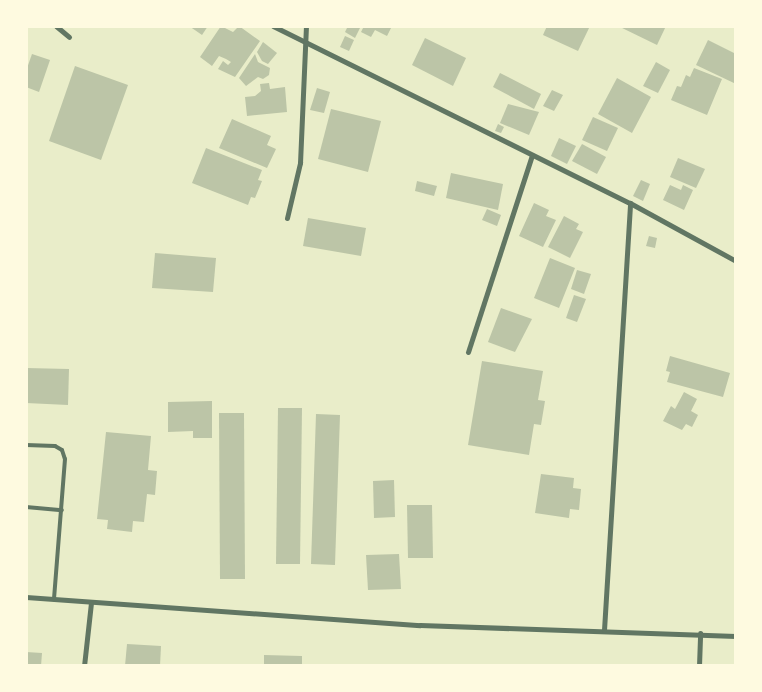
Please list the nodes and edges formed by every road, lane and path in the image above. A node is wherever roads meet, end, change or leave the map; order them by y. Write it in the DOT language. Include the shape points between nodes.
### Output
graph roads {
  1 [pos="56,26"];
  2 [pos="273,26"];
  3 [pos="306,26"];
  4 [pos="69,37"];
  5 [pos="303,43"];
  6 [pos="532,155"];
  7 [pos="630,203"];
  8 [pos="286,218"];
  9 [pos="736,261"];
  10 [pos="468,352"];
  11 [pos="26,445"];
  12 [pos="26,507"];
  13 [pos="62,510"];
  14 [pos="26,597"];
  15 [pos="54,600"];
  16 [pos="91,604"];
  17 [pos="604,630"];
  18 [pos="700,633"];
  19 [pos="736,636"];
  20 [pos="84,666"];
  21 [pos="699,666"];
  1 -- 4 [label="street"];
  2 -- 5 [label="street"];
  3 -- 5 [label="street"];
  5 -- 6 [label="street"];
  5 -- 8 [label="street" via="300,163"];
  6 -- 7 [label="street"];
  6 -- 10 [label="street"];
  7 -- 9 [label="street"];
  7 -- 17 [label="street"];
  11 -- 13 [label="lane" via="55,446 62,450 65,460"];
  12 -- 13 [label="lane"];
  13 -- 15 [label="lane"];
  14 -- 15 [label="street"];
  15 -- 16 [label="street"];
  16 -- 17 [label="street" via="420,625"];
  16 -- 20 [label="street"];
  17 -- 18 [label="street"];
  18 -- 19 [label="street"];
  18 -- 21 [label="street"];
}
